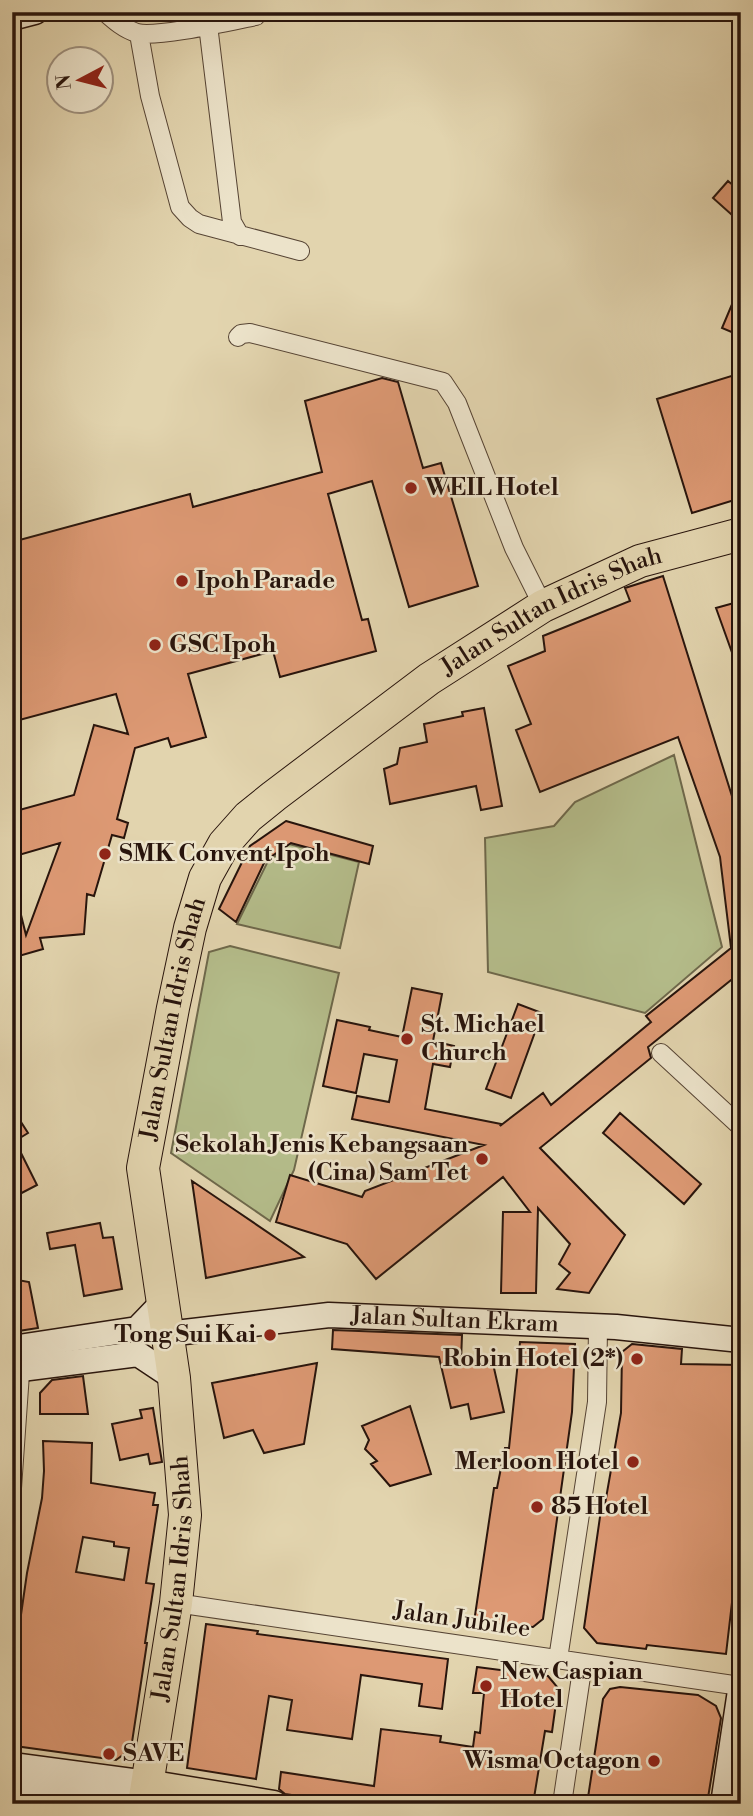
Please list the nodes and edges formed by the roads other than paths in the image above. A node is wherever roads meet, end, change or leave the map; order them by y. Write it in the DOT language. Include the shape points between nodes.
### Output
graph roads {
  1 [pos="35,12"];
  2 [pos="105,12"];
  3 [pos="256,16"];
  4 [pos="12,18"];
  5 [pos="208,24"];
  6 [pos="139,34"];
  7 [pos="240,236"];
  8 [pos="300,251"];
  9 [pos="238,337"];
  10 [pos="741,534"];
  11 [pos="623,568"];
  12 [pos="543,606"];
  13 [pos="401,701"];
  14 [pos="661,1053"];
  15 [pos="741,1127"];
  16 [pos="163,1302"];
  17 [pos="598,1326"];
  18 [pos="167,1334"];
  19 [pos="741,1340"];
  20 [pos="17,1358"];
  21 [pos="174,1378"];
  22 [pos="12,1488"];
  23 [pos="176,1603"];
  24 [pos="558,1659"];
  25 [pos="583,1663"];
  26 [pos="741,1685"];
  27 [pos="12,1765"];
  28 [pos="12,1782"];
  29 [pos="148,1798"];
  30 [pos="274,1804"];
  31 [pos="562,1804"];
  32 [pos="723,1804"];
  1 -- 4 [label="street"];
  2 -- 6 [label="street"];
  3 -- 5 [label="street"];
  5 -- 6 [label="street"];
  5 -- 7 [label="street" via="232,222"];
  6 -- 7 [label="street" via="150,96 180,207 200,224"];
  7 -- 8 [label="street"];
  9 -- 12 [label="street" via="250,333 443,382 457,403 514,548"];
  10 -- 11 [label="highway, Jalan Sultan Idris Shah"];
  11 -- 12 [label="highway, Jalan Sultan Idris Shah"];
  11 -- 13 [label="highway" via="603,593 561,613 453,684"];
  12 -- 13 [label="highway, Jalan Sultan Idris Shah"];
  13 -- 16 [label="highway, Jalan Sultan Idris Shah" via="248,817 224,844 205,878 173,1008 143,1168"];
  14 -- 15 [label="street"];
  16 -- 18 [label="highway, Jalan Sultan Idris Shah"];
  16 -- 20 [label="street" via="137,1329"];
  17 -- 18 [label="street, Jalan Sultan Ekram" via="329,1315"];
  17 -- 19 [label="street, Jalan Sultan Ekram"];
  17 -- 24 [label="street" via="597,1402"];
  18 -- 21 [label="highway, Jalan Sultan Idris Shah"];
  20 -- 21 [label="street" via="138,1354"];
  20 -- 22 [label="street"];
  21 -- 23 [label="highway, Jalan Sultan Idris Shah" via="185,1515"];
  23 -- 24 [label="street, Jalan Jubilee"];
  23 -- 29 [label="highway, Jalan Sultan Idris Shah"];
  24 -- 25 [label="street, Jalan Jubilee"];
  25 -- 26 [label="street, Jalan Jubilee"];
  25 -- 31 [label="street"];
  26 -- 32 [label="street"];
  27 -- 29 [label="street"];
  28 -- 29 [label="street"];
  29 -- 30 [label="main road"];
}
